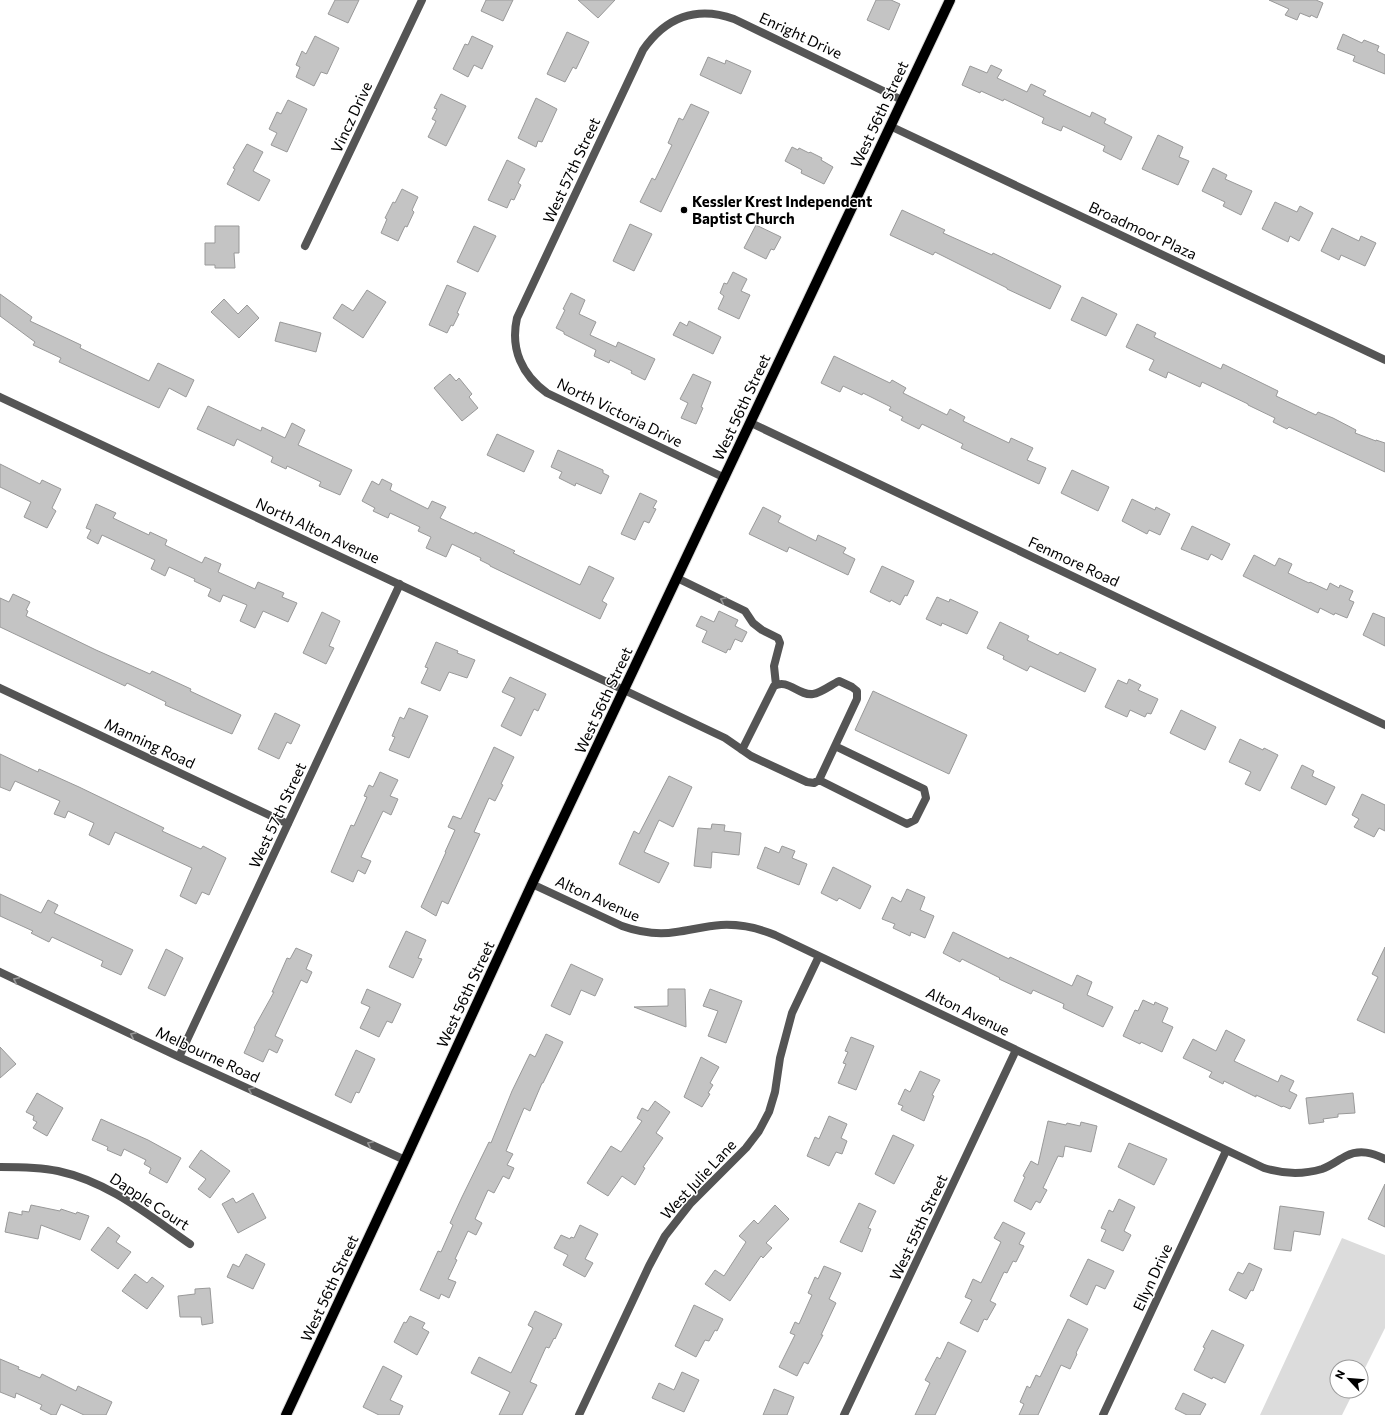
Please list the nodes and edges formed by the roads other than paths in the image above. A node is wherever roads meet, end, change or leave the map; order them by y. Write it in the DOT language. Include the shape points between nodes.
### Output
graph roads {
  1 [pos="422,0"];
  2 [pos="950,0"];
  3 [pos="684,17"];
  4 [pos="902,100"];
  5 [pos="890,126"];
  6 [pos="305,246"];
  7 [pos="518,354"];
  8 [pos="1385,360"];
  9 [pos="0,397"];
  10 [pos="751,423"];
  11 [pos="725,478"];
  12 [pos="677,578"];
  13 [pos="400,584"];
  14 [pos="776,685"];
  15 [pos="0,688"];
  16 [pos="624,690"];
  17 [pos="1385,725"];
  18 [pos="835,746"];
  19 [pos="742,750"];
  20 [pos="819,780"];
  21 [pos="288,824"];
  22 [pos="532,884"];
  23 [pos="819,956"];
  24 [pos="0,972"];
  25 [pos="1016,1050"];
  26 [pos="179,1057"];
  27 [pos="1226,1150"];
  28 [pos="1385,1159"];
  29 [pos="405,1160"];
  30 [pos="0,1167"];
  31 [pos="190,1244"];
  32 [pos="286,1415"];
  33 [pos="579,1415"];
  34 [pos="844,1415"];
  35 [pos="1103,1415"];
  1 -- 6 [label="street, Vincz Drive"];
  2 -- 4 [label="main road, West 56th Street"];
  3 -- 4 [label="street, Enright Drive" via="711,13 734,19"];
  3 -- 7 [label="street, West 57th Street" via="662,28 643,50 518,318 515,332"];
  4 -- 5 [label="main road, West 56th Street"];
  5 -- 8 [label="street, Broadmoor Plaza"];
  5 -- 10 [label="main road, West 56th Street"];
  7 -- 11 [label="street, North Victoria Drive" via="527,374 547,393"];
  9 -- 13 [label="street, North Alton Avenue"];
  10 -- 11 [label="main road, West 56th Street"];
  10 -- 17 [label="street, Fenmore Road"];
  11 -- 12 [label="main road, West 56th Street"];
  14 -- 12 [label="street, one-way" via="774,666 780,643 778,638 753,623 745,610"];
  12 -- 16 [label="main road, West 56th Street"];
  13 -- 16 [label="street, North Alton Avenue"];
  13 -- 21 [label="street, West 57th Street"];
  14 -- 18 [label="street" via="784,684 813,694 839,681 856,691 857,699"];
  14 -- 19 [label="street"];
  15 -- 21 [label="street, Manning Road"];
  16 -- 19 [label="street, North Alton Avenue" via="725,738"];
  16 -- 22 [label="main road, West 56th Street"];
  18 -- 20 [label="street"];
  18 -- 20 [label="street" via="924,789 926,798 915,820 907,824"];
  19 -- 20 [label="street, North Alton Avenue" via="807,782 814,783"];
  21 -- 26 [label="street, West 57th Street"];
  22 -- 23 [label="street, Alton Avenue" via="635,930 668,933 720,925 742,926 768,932"];
  22 -- 29 [label="main road, West 56th Street"];
  23 -- 25 [label="street, Alton Avenue"];
  23 -- 33 [label="street, West Julie Lane" via="792,1014 769,1112 746,1148 690,1204 666,1236 649,1266"];
  26 -- 24 [label="street, Melbourne Road, one-way"];
  25 -- 27 [label="street, Alton Avenue"];
  25 -- 34 [label="street, West 55th Street"];
  29 -- 26 [label="street, Melbourne Road, one-way"];
  27 -- 28 [label="street, Alton Avenue" via="1264,1168 1295,1174 1326,1167 1355,1153 1367,1152"];
  27 -- 35 [label="street, Ellyn Drive"];
  29 -- 32 [label="main road, West 56th Street"];
  30 -- 31 [label="street, Dapple Court" via="51,1170 90,1181 126,1200"];
}
